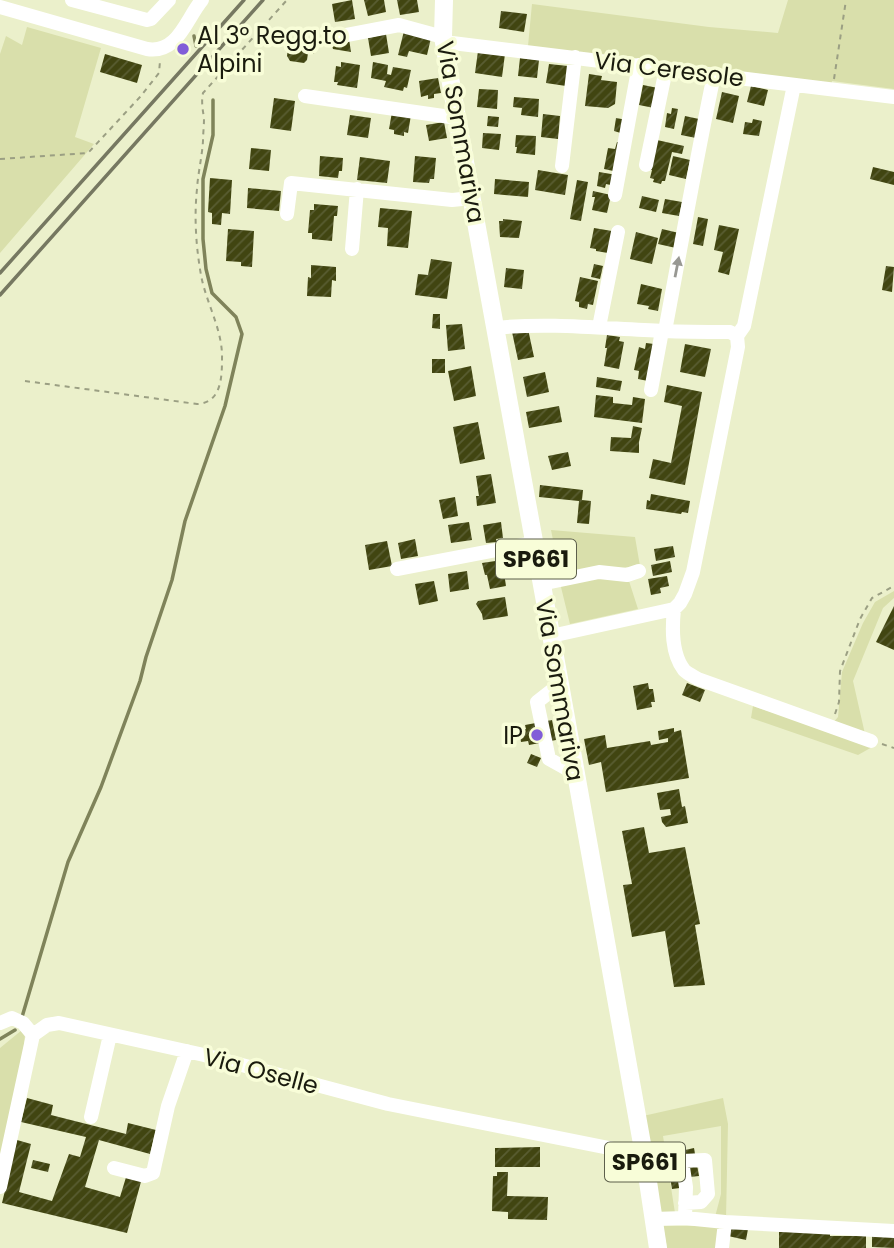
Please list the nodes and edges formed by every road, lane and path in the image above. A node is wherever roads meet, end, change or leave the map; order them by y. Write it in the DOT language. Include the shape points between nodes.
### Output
graph roads {
  1 [pos="69,0"];
  2 [pos="169,0"];
  3 [pos="202,0"];
  4 [pos="287,0"];
  5 [pos="846,0"];
  6 [pos="443,2"];
  7 [pos="0,7"];
  8 [pos="60,25"];
  9 [pos="331,38"];
  10 [pos="444,40"];
  11 [pos="159,49"];
  12 [pos="575,57"];
  13 [pos="639,65"];
  14 [pos="666,69"];
  15 [pos="714,75"];
  16 [pos="794,85"];
  17 [pos="832,90"];
  18 [pos="305,96"];
  19 [pos="894,97"];
  20 [pos="457,118"];
  21 [pos="0,159"];
  22 [pos="646,165"];
  23 [pos="562,166"];
  24 [pos="357,189"];
  25 [pos="615,195"];
  26 [pos="472,198"];
  27 [pos="287,214"];
  28 [pos="618,232"];
  29 [pos="352,249"];
  30 [pos="599,327"];
  31 [pos="494,328"];
  32 [pos="664,331"];
  33 [pos="737,336"];
  34 [pos="25,381"];
  35 [pos="651,390"];
  36 [pos="534,544"];
  37 [pos="397,569"];
  38 [pos="639,571"];
  39 [pos="541,584"];
  40 [pos="894,586"];
  41 [pos="674,609"];
  42 [pos="551,636"];
  43 [pos="560,684"];
  44 [pos="825,725"];
  45 [pos="871,741"];
  46 [pos="576,774"];
  47 [pos="0,1023"];
  48 [pos="33,1035"];
  49 [pos="110,1035"];
  50 [pos="187,1051"];
  51 [pos="91,1116"];
  52 [pos="644,1155"];
  53 [pos="114,1168"];
  54 [pos="0,1186"];
  55 [pos="653,1219"];
  56 [pos="725,1222"];
  57 [pos="894,1231"];
  58 [pos="658,1248"];
  59 [pos="722,1248"];
  1 -- 2 [label="street" via="146,20"];
  1 -- 8 [label="street"];
  3 -- 11 [label="street" via="181,34"];
  4 -- 34 [label="path" via="203,93 201,102 198,254 222,345 217,393 206,404 197,404"];
  5 -- 17 [label="path"];
  6 -- 10 [label="main road, Via Sommariva / SP661"];
  7 -- 8 [label="street"];
  8 -- 11 [label="street"];
  9 -- 10 [label="street, Via Ceresole" via="400,25"];
  10 -- 12 [label="street, Via Ceresole"];
  10 -- 20 [label="main road, Via Sommariva / SP661"];
  11 -- 21 [label="path" via="159,73 89,153"];
  12 -- 13 [label="street, Via Ceresole"];
  12 -- 23 [label="street"];
  13 -- 14 [label="street, Via Ceresole"];
  13 -- 25 [label="street"];
  14 -- 15 [label="street, Via Ceresole"];
  14 -- 22 [label="street"];
  15 -- 16 [label="street, Via Ceresole"];
  32 -- 15 [label="street, one-way"];
  16 -- 17 [label="street, Via Ceresole"];
  16 -- 33 [label="street" via="744,326"];
  17 -- 19 [label="street, Via Ceresole"];
  18 -- 20 [label="street"];
  20 -- 26 [label="main road, Via Sommariva / SP661"];
  24 -- 26 [label="street" via="452,200"];
  24 -- 27 [label="street" via="291,183"];
  24 -- 29 [label="street"];
  26 -- 31 [label="main road, Via Sommariva / SP661"];
  28 -- 30 [label="street"];
  30 -- 31 [label="street"];
  30 -- 32 [label="street"];
  31 -- 36 [label="main road, Via Sommariva / SP661"];
  32 -- 33 [label="street" via="730,332"];
  32 -- 35 [label="street"];
  33 -- 41 [label="street" via="693,572"];
  36 -- 37 [label="street"];
  36 -- 39 [label="main road, Via Sommariva / SP661"];
  38 -- 39 [label="street" via="627,575 599,572"];
  39 -- 42 [label="main road, Via Sommariva / SP661"];
  40 -- 44 [label="path" via="872,598 860,619 840,671 834,718"];
  41 -- 42 [label="street"];
  41 -- 44 [label="street" via="672,631 686,672"];
  42 -- 43 [label="main road, Via Sommariva / SP661"];
  43 -- 46 [label="main road, Via Sommariva / SP661"];
  43 -- 46 [label="street" via="537,702 549,759"];
  44 -- 45 [label="street"];
  46 -- 52 [label="main road, Via Sommariva / SP661"];
  47 -- 48 [label="street" via="12,1018"];
  48 -- 49 [label="street, Via Oselle" via="60,1023"];
  48 -- 54 [label="street"];
  49 -- 50 [label="street, Via Oselle"];
  49 -- 51 [label="street"];
  50 -- 52 [label="street, Via Oselle" via="388,1104"];
  50 -- 53 [label="street" via="168,1106 153,1173 145,1176"];
  52 -- 55 [label="main road, Via Sommariva / SP661"];
  55 -- 56 [label="street" via="685,1210"];
  55 -- 58 [label="main road, Via Sommariva / SP661"];
  56 -- 57 [label="street"];
  56 -- 59 [label="street"];
}
